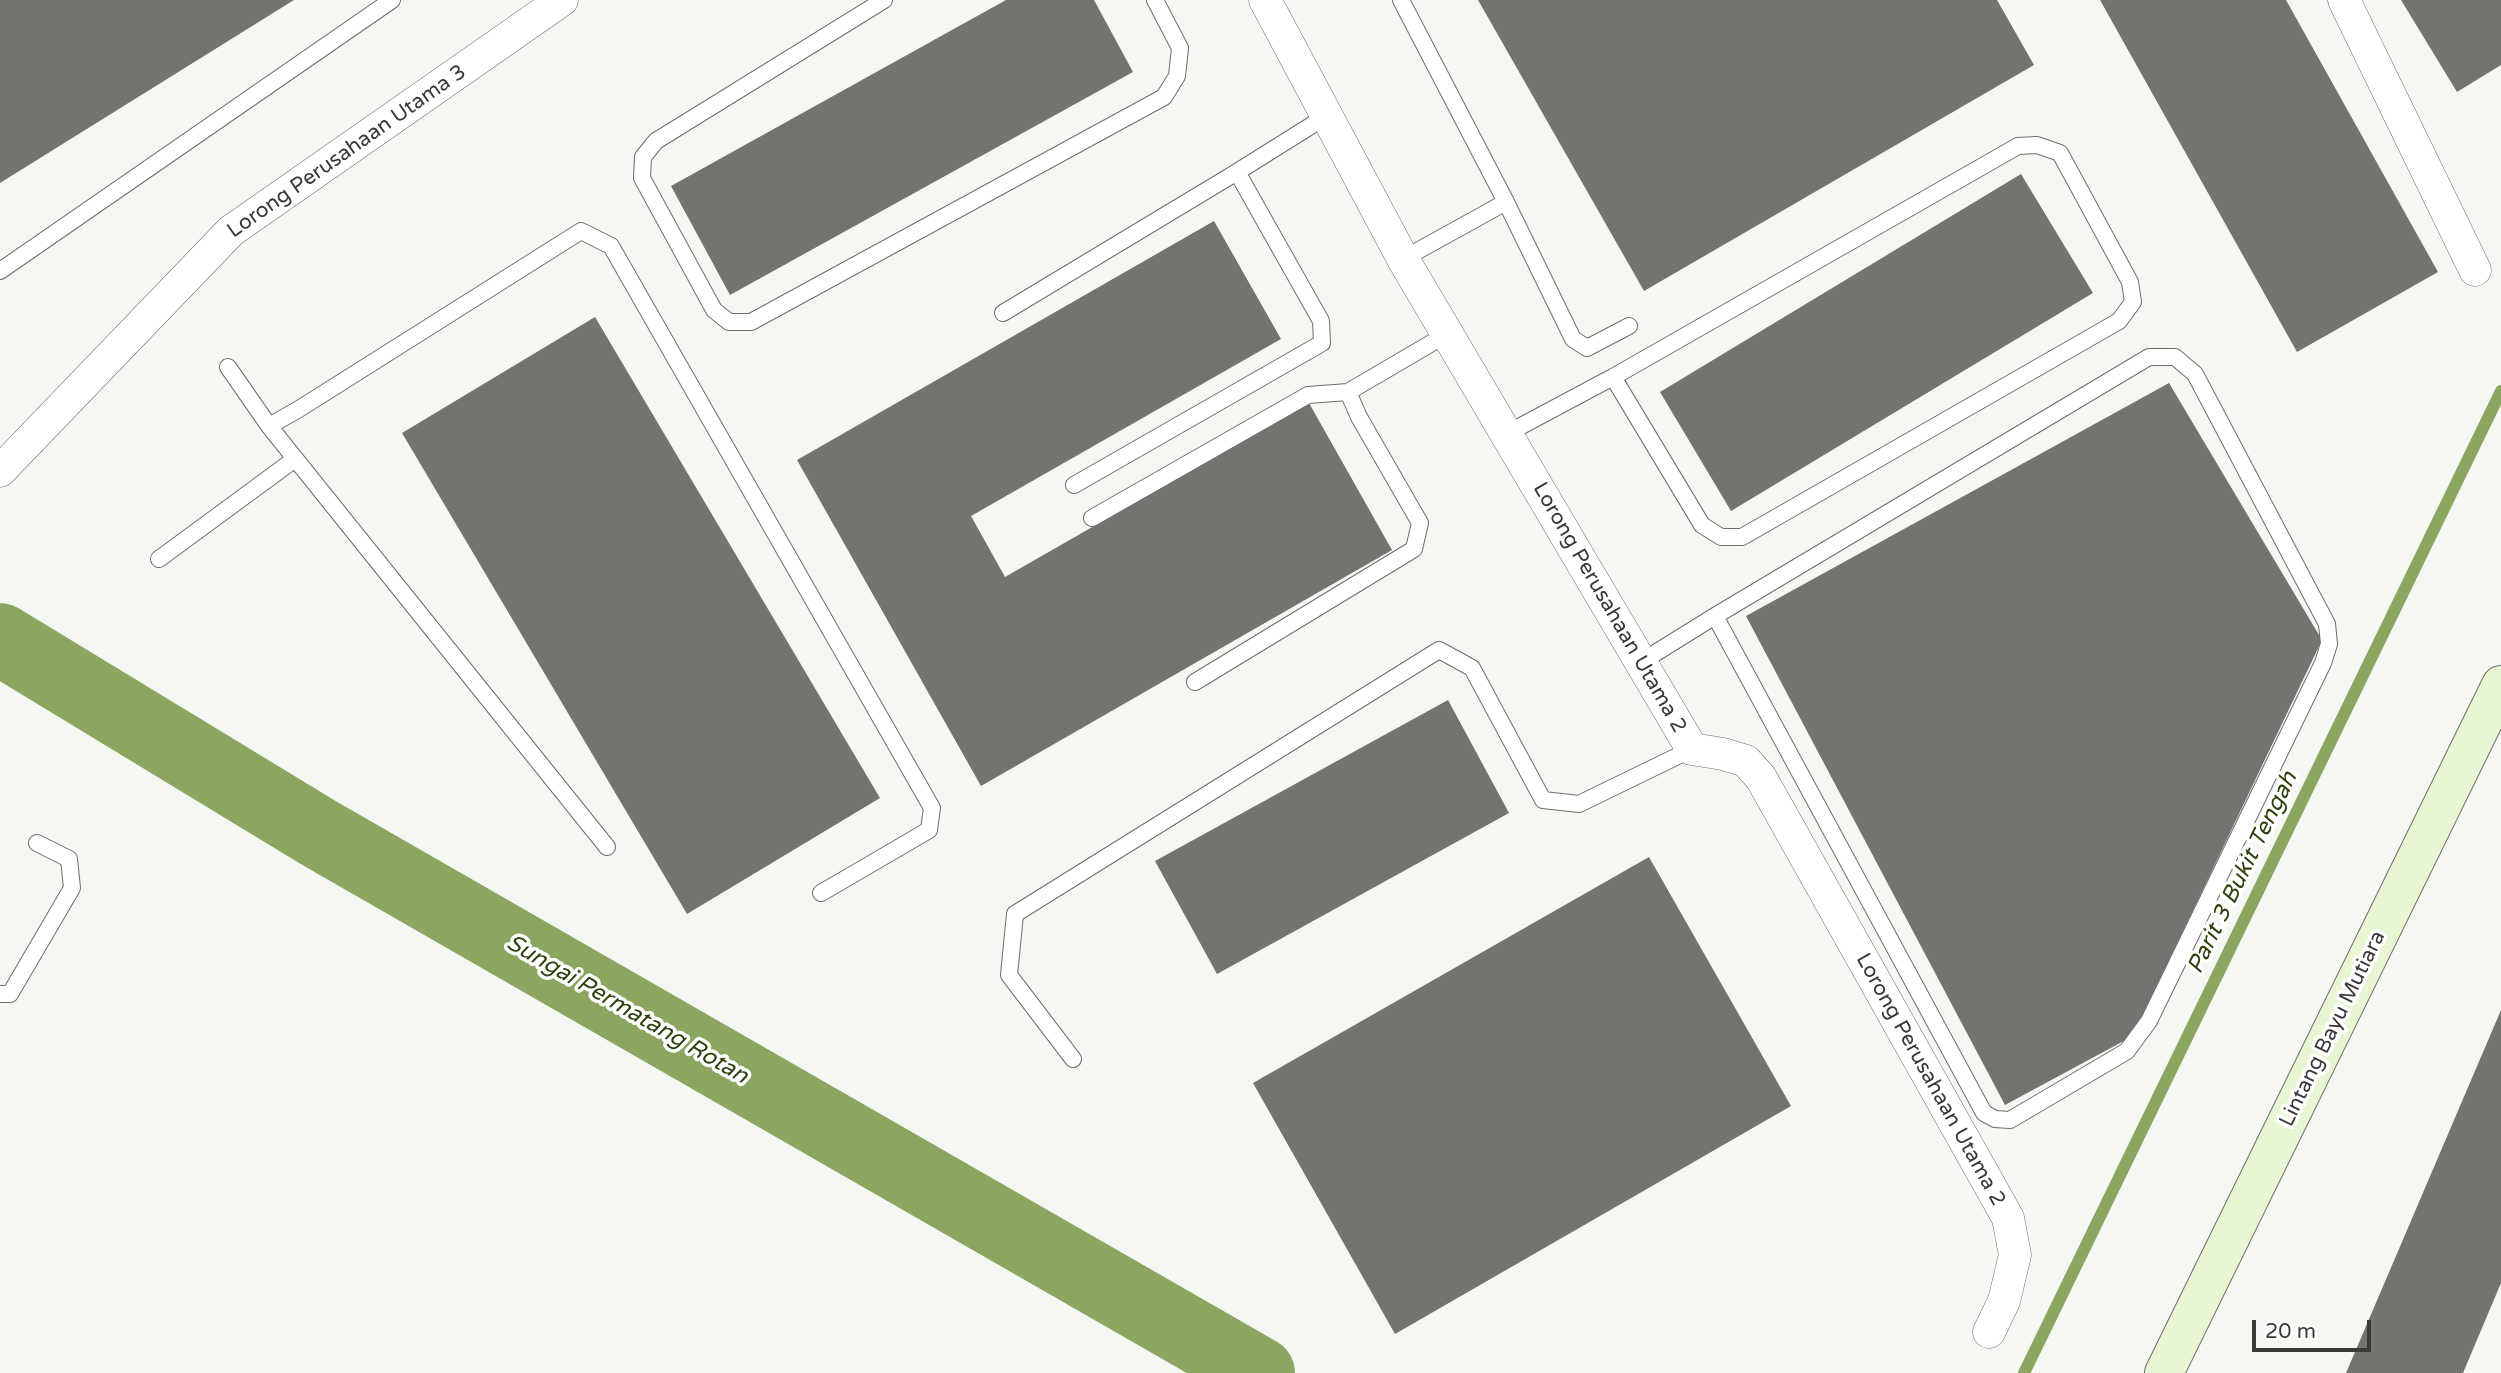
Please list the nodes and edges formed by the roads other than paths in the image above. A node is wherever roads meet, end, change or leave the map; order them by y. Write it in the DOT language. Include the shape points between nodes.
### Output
graph roads {
  1 [pos="392,0"];
  2 [pos="562,0"];
  3 [pos="884,0"];
  4 [pos="1155,0"];
  5 [pos="1265,0"];
  6 [pos="1401,0"];
  7 [pos="2344,0"];
  8 [pos="1328,115"];
  9 [pos="1237,172"];
  10 [pos="1506,202"];
  11 [pos="1403,259"];
  12 [pos="2475,270"];
  13 [pos="0,271"];
  14 [pos="1003,313"];
  15 [pos="1629,326"];
  16 [pos="1447,334"];
  17 [pos="228,367"];
  18 [pos="1613,377"];
  19 [pos="1348,392"];
  20 [pos="269,426"];
  21 [pos="1508,433"];
  22 [pos="295,459"];
  23 [pos="0,471"];
  24 [pos="1074,485"];
  25 [pos="1092,517"];
  26 [pos="159,559"];
  27 [pos="1715,616"];
  28 [pos="1641,663"];
  29 [pos="1195,681"];
  30 [pos="2501,685"];
  31 [pos="1692,750"];
  32 [pos="37,843"];
  33 [pos="607,847"];
  34 [pos="821,893"];
  35 [pos="0,994"];
  36 [pos="1073,1059"];
  37 [pos="1989,1332"];
  38 [pos="2164,1373"];
  1 -- 13 [label="lane"];
  2 -- 23 [label="street, Lorong Perusahaan Utama 3" via="231,231"];
  3 -- 4 [label="lane" via="656,141 643,157 642,178 715,310 729,323 751,321 1164,97 1177,76 1180,48"];
  5 -- 8 [label="street, Lorong Perusahaan Utama 2"];
  6 -- 10 [label="lane"];
  7 -- 12 [label="street"];
  8 -- 9 [label="lane"];
  8 -- 11 [label="street, Lorong Perusahaan Utama 2"];
  9 -- 14 [label="lane"];
  9 -- 24 [label="lane" via="1321,321 1322,343"];
  10 -- 11 [label="lane"];
  10 -- 15 [label="lane" via="1573,339 1587,348"];
  11 -- 16 [label="street, Lorong Perusahaan Utama 2"];
  16 -- 19 [label="lane"];
  16 -- 21 [label="street, Lorong Perusahaan Utama 2"];
  17 -- 20 [label="lane"];
  18 -- 18 [label="lane" via="2018,146 2037,145 2060,153 2130,282 2133,302 2119,321 1742,537 1721,537 1702,525"];
  18 -- 21 [label="lane"];
  19 -- 25 [label="lane" via="1308,395"];
  19 -- 29 [label="lane" via="1420,523 1414,549"];
  20 -- 22 [label="lane"];
  20 -- 34 [label="lane" via="581,231 611,246 932,808 929,830"];
  21 -- 28 [label="street, Lorong Perusahaan Utama 2"];
  22 -- 26 [label="lane"];
  22 -- 33 [label="lane"];
  27 -- 27 [label="lane" via="2149,358 2175,357 2195,374 2327,624 2329,644 2149,1021 2127,1051 2010,1120 1984,1113"];
  27 -- 28 [label="lane"];
  28 -- 31 [label="street, Lorong Perusahaan Utama 2"];
  30 -- 38 [label="street, Lintang Bayu Mutiara"];
  31 -- 36 [label="lane" via="1579,804 1543,800 1472,668 1439,650 1015,914 1009,975"];
  31 -- 37 [label="street, Lorong Perusahaan Utama 2" via="1746,761 1761,778 2008,1218 2015,1255 2004,1301"];
  32 -- 35 [label="lane" via="69,859 72,888 10,994"];
}
